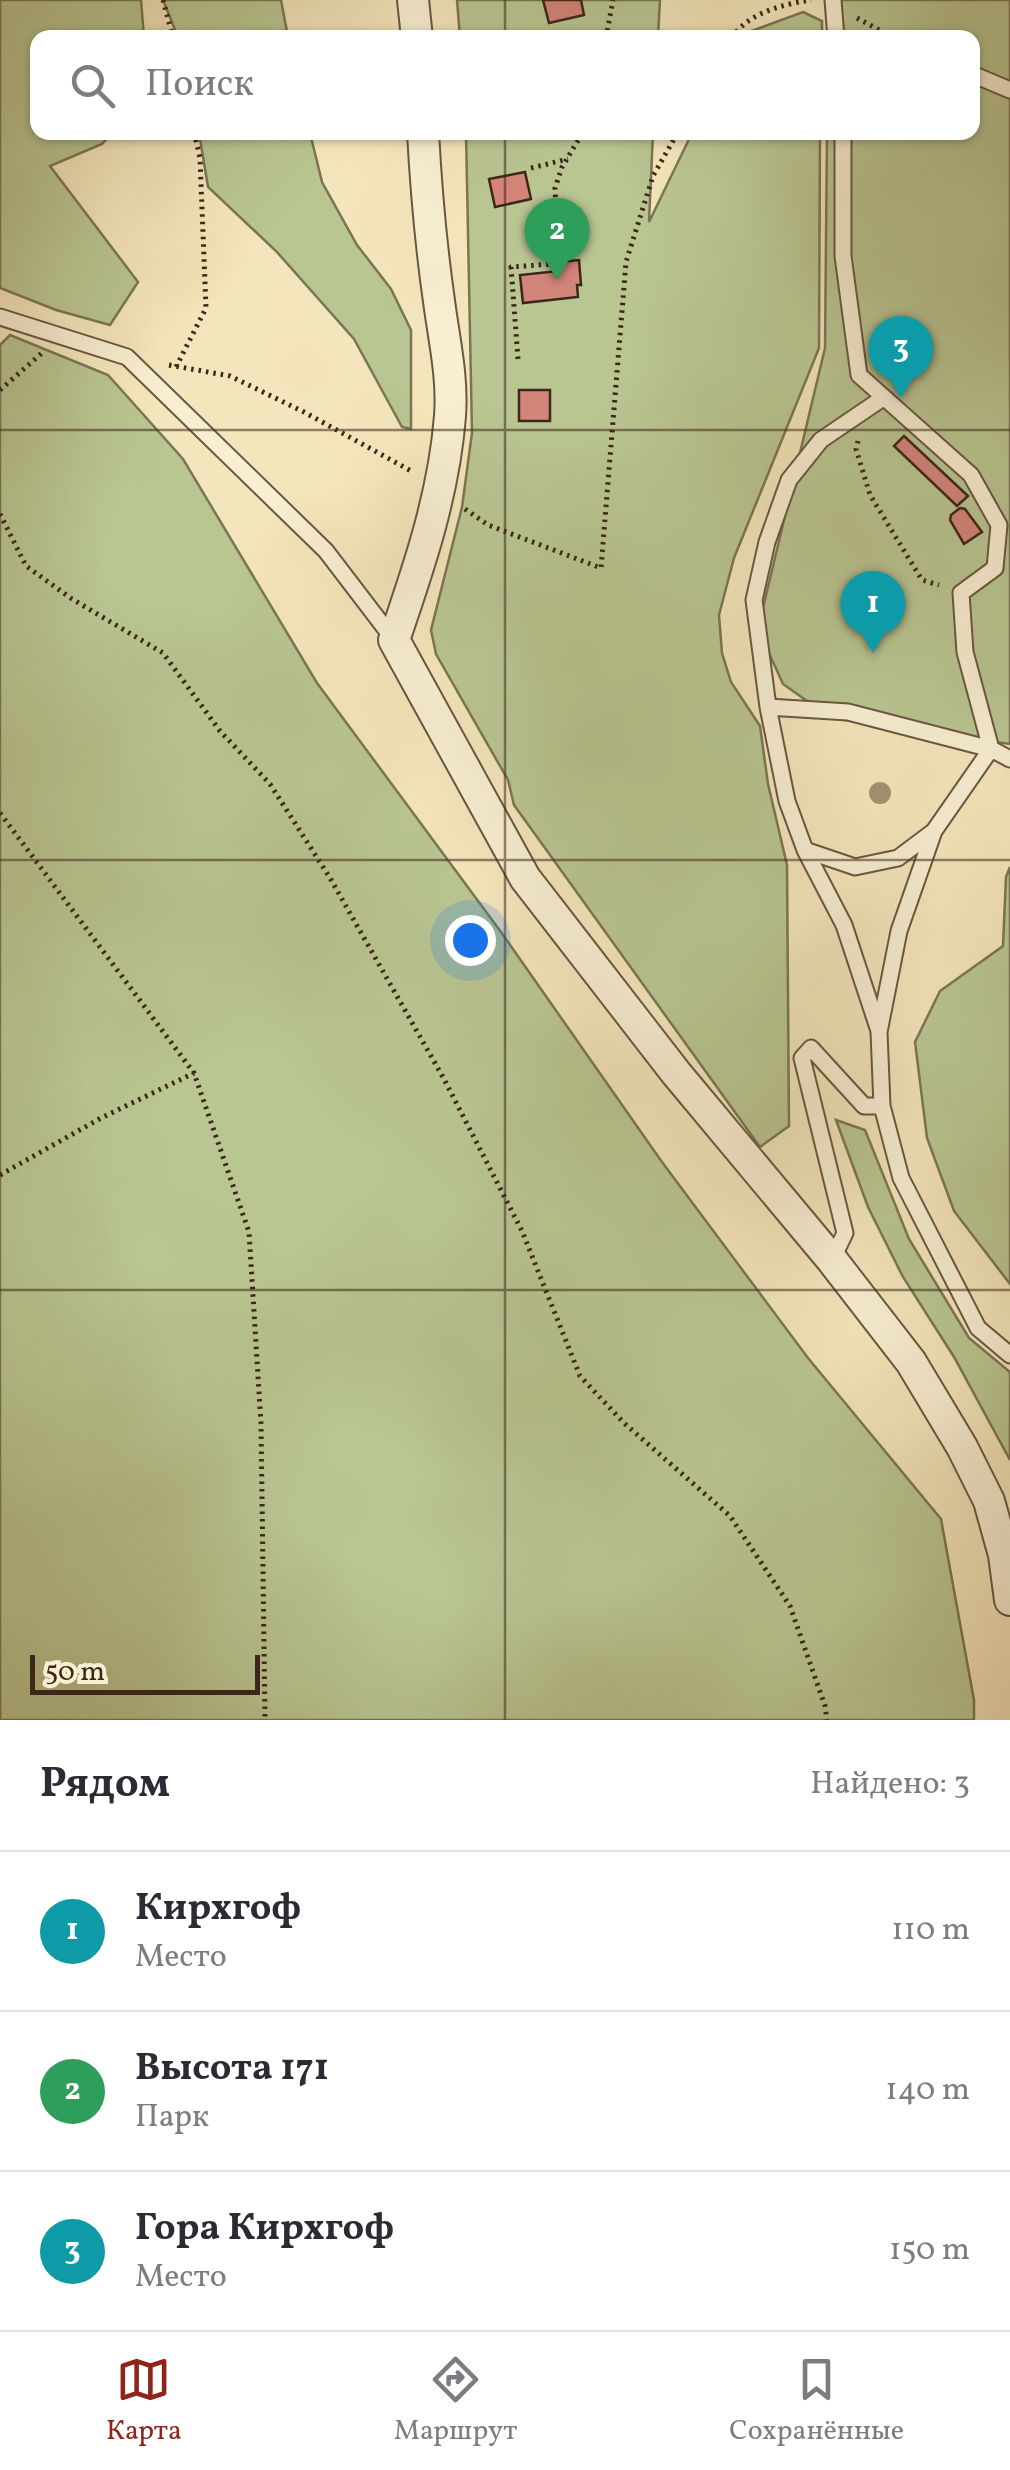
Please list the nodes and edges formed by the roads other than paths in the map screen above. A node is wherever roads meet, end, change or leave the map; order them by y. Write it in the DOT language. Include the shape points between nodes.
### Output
graph roads {
  1 [pos="413,0"];
  2 [pos="840,4"];
  3 [pos="416,30"];
  4 [pos="837,30"];
  5 [pos="980,77"];
  6 [pos="1010,90"];
  7 [pos="424,140"];
  8 [pos="843,140"];
  9 [pos="0,317"];
  10 [pos="875,402"];
  11 [pos="394,640"];
  12 [pos="768,707"];
  13 [pos="991,750"];
  14 [pos="1010,759"];
  15 [pos="934,831"];
  16 [pos="804,850"];
  17 [pos="879,1032"];
  18 [pos="882,1106"];
  19 [pos="832,1260"];
  20 [pos="1010,1356"];
  21 [pos="1010,1600"];
  1 -- 3 [label="street"];
  2 -- 4 [label="lane"];
  5 -- 6 [label="lane"];
  7 -- 11 [label="street" via="450,365 451,497"];
  8 -- 10 [label="lane" via="843,256 859,375"];
  9 -- 11 [label="lane" via="127,356 326,551"];
  10 -- 12 [label="lane" via="821,440 790,480 767,542 754,600"];
  10 -- 13 [label="lane" via="970,474 999,525 995,568 961,592 965,652"];
  11 -- 19 [label="street" via="526,878"];
  12 -- 13 [label="lane" via="848,712"];
  12 -- 16 [label="lane"];
  13 -- 14 [label="lane"];
  13 -- 15 [label="lane"];
  15 -- 16 [label="lane" via="898,858 854,868"];
  15 -- 17 [label="lane" via="899,931"];
  16 -- 17 [label="lane" via="844,925"];
  17 -- 18 [label="lane"];
  18 -- 19 [label="lane" via="864,1106 811,1048 802,1058 845,1233"];
  18 -- 20 [label="lane" via="901,1178 924,1227 978,1328"];
  19 -- 21 [label="street" via="911,1362 962,1447 989,1501"];
}
